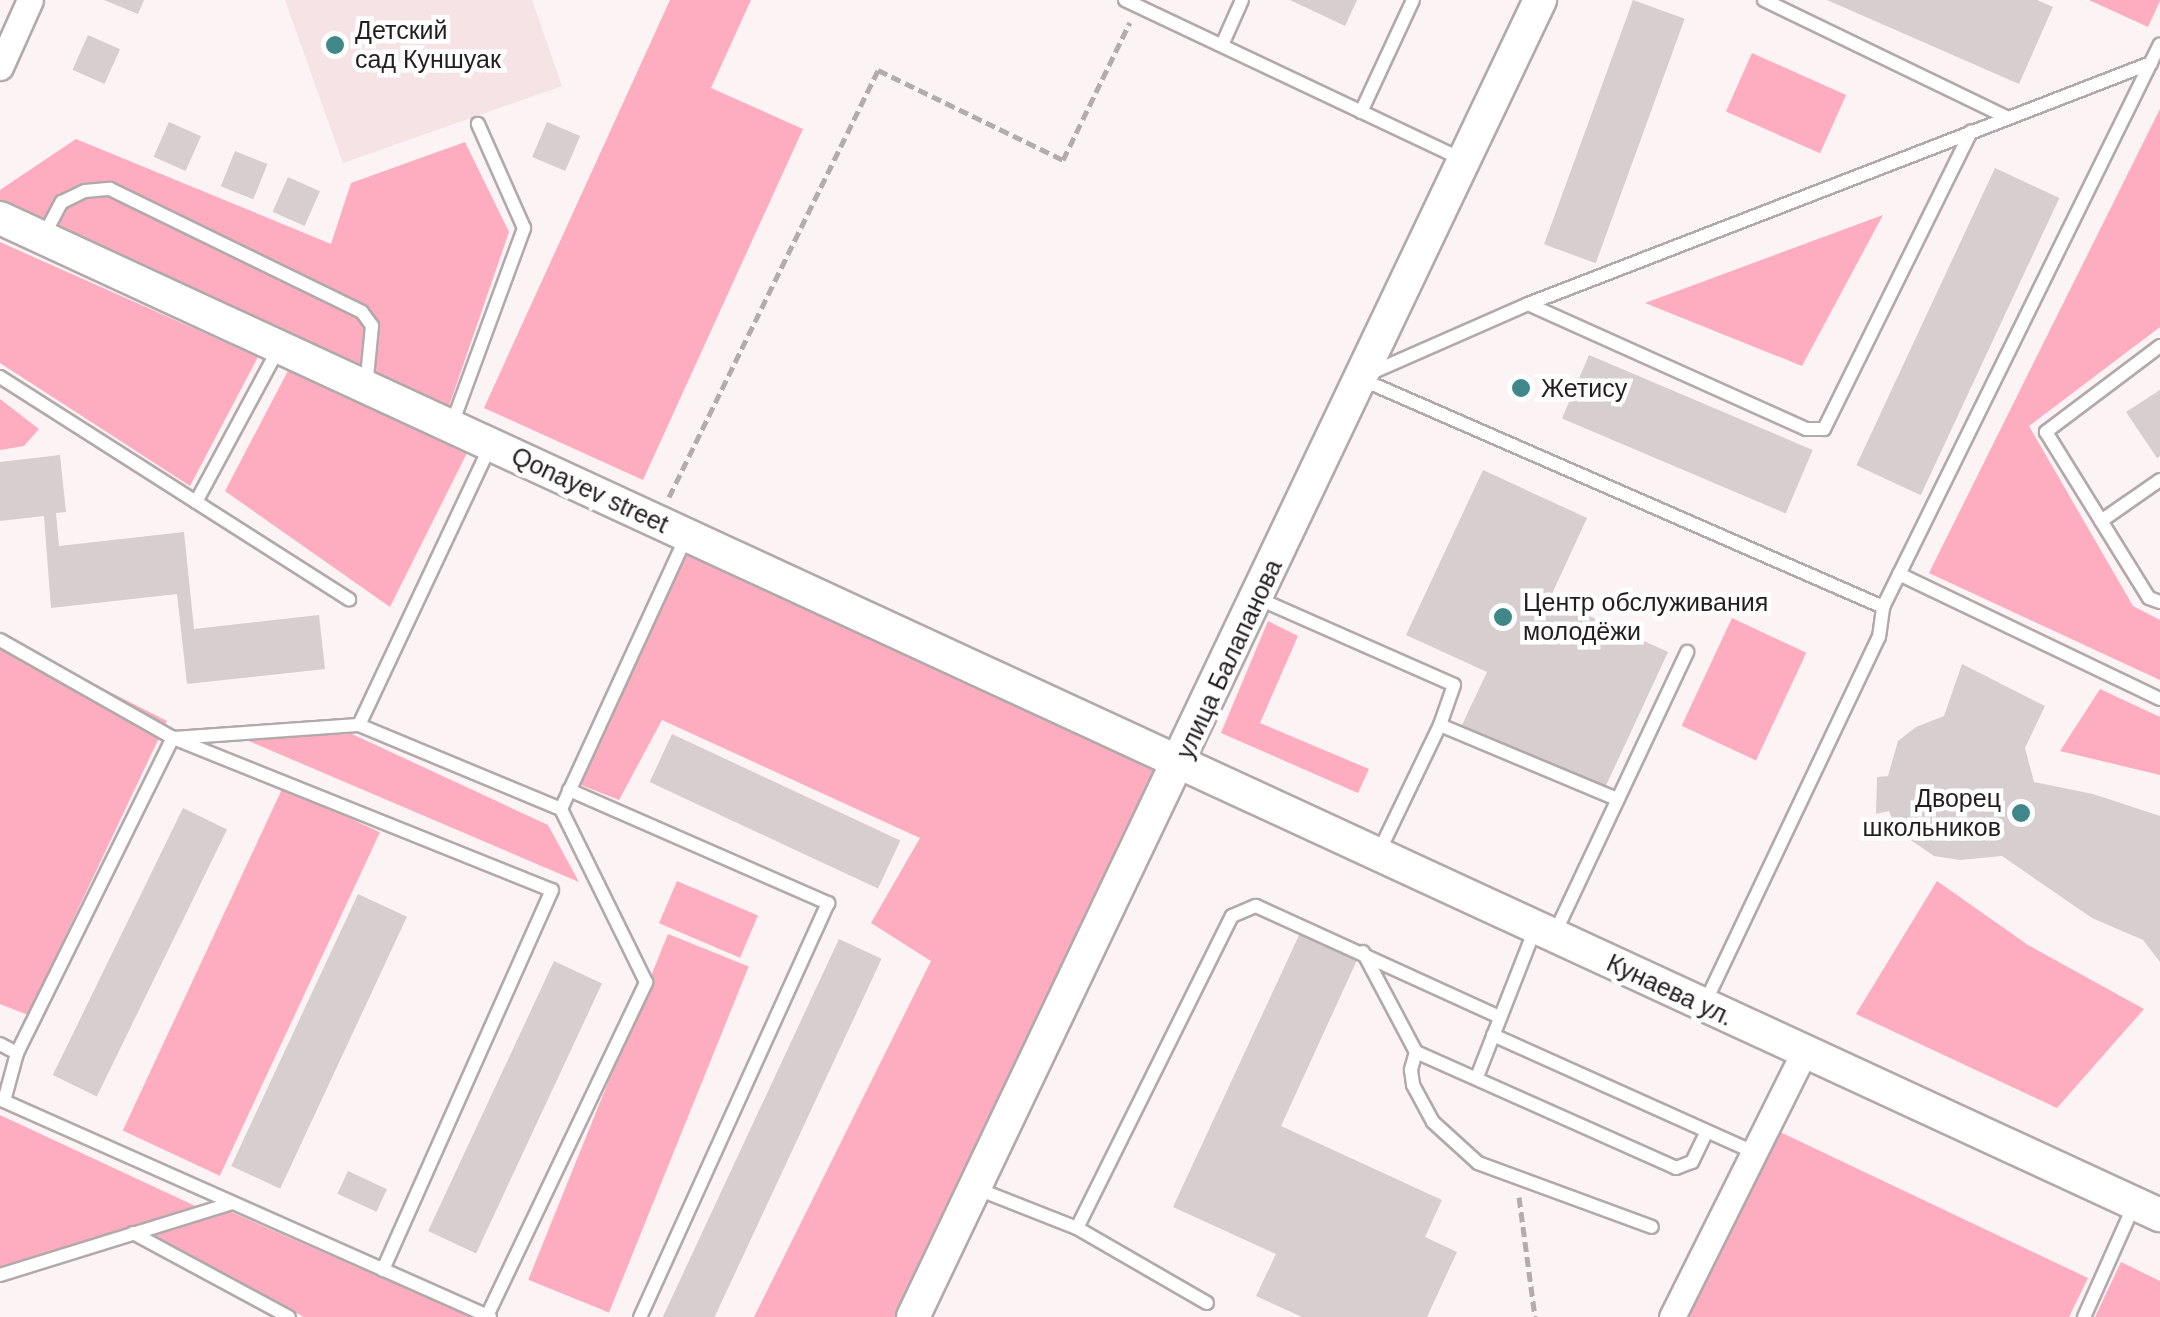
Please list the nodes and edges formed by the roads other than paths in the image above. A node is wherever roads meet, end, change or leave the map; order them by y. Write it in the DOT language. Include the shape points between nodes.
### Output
graph roads {
  1 [pos="30,0"];
  2 [pos="1242,0"];
  3 [pos="1413,0"];
  4 [pos="1540,0"];
  5 [pos="1764,0"];
  6 [pos="1131,3"];
  7 [pos="2160,44"];
  8 [pos="1222,46"];
  9 [pos="2150,63"];
  10 [pos="0,67"];
  11 [pos="1361,112"];
  12 [pos="2006,117"];
  13 [pos="478,124"];
  14 [pos="1971,131"];
  15 [pos="1463,160"];
  16 [pos="0,218"];
  17 [pos="42,238"];
  18 [pos="1528,304"];
  19 [pos="2160,346"];
  20 [pos="280,348"];
  21 [pos="0,377"];
  22 [pos="1360,378"];
  23 [pos="365,389"];
  24 [pos="451,426"];
  25 [pos="491,444"];
  26 [pos="2160,480"];
  27 [pos="196,502"];
  28 [pos="2101,520"];
  29 [pos="672,528"];
  30 [pos="1899,574"];
  31 [pos="1257,598"];
  32 [pos="349,599"];
  33 [pos="2160,602"];
  34 [pos="1883,607"];
  35 [pos="0,640"];
  36 [pos="1687,652"];
  37 [pos="2160,699"];
  38 [pos="359,725"];
  39 [pos="1440,725"];
  40 [pos="173,738"];
  41 [pos="1180,764"];
  42 [pos="570,790"];
  43 [pos="1618,799"];
  44 [pos="560,810"];
  45 [pos="1377,855"];
  46 [pos="1544,933"];
  47 [pos="1363,952"];
  48 [pos="1704,1005"];
  49 [pos="1500,1017"];
  50 [pos="1493,1035"];
  51 [pos="0,1044"];
  52 [pos="16,1052"];
  53 [pos="1416,1052"];
  54 [pos="1804,1052"];
  55 [pos="1477,1077"];
  56 [pos="1707,1131"];
  57 [pos="1754,1152"];
  58 [pos="976,1188"];
  59 [pos="232,1202"];
  60 [pos="2148,1209"];
  61 [pos="1652,1227"];
  62 [pos="1076,1228"];
  63 [pos="133,1233"];
  64 [pos="383,1270"];
  65 [pos="0,1275"];
  66 [pos="1207,1302"];
  67 [pos="488,1316"];
  68 [pos="290,1317"];
  69 [pos="640,1317"];
  70 [pos="914,1317"];
  71 [pos="1672,1317"];
  72 [pos="2084,1317"];
  1 -- 10 [label="street"];
  2 -- 8 [label="lane"];
  3 -- 11 [label="lane"];
  4 -- 15 [label="street, улица Балапанова"];
  5 -- 12 [label="lane"];
  6 -- 8 [label="lane"];
  7 -- 9 [label="lane"];
  8 -- 11 [label="lane"];
  9 -- 12 [label="lane"];
  9 -- 30 [label="lane"];
  11 -- 15 [label="lane"];
  12 -- 14 [label="lane"];
  13 -- 24 [label="lane" via="524,228"];
  14 -- 18 [label="lane"];
  14 -- 18 [label="lane" via="1824,429 1806,429"];
  15 -- 22 [label="street, улица Балапанова"];
  16 -- 17 [label="street, Qonayev street"];
  17 -- 20 [label="street, Qonayev street"];
  17 -- 23 [label="lane" via="62,202 110,189 362,312 372,326"];
  18 -- 22 [label="lane"];
  19 -- 28 [label="lane" via="2046,432"];
  20 -- 23 [label="street, Qonayev street"];
  20 -- 27 [label="lane"];
  21 -- 27 [label="lane"];
  22 -- 31 [label="street, улица Балапанова"];
  22 -- 34 [label="lane"];
  23 -- 24 [label="street, Qonayev street"];
  24 -- 25 [label="street, Qonayev street"];
  25 -- 29 [label="street, Qonayev street"];
  25 -- 38 [label="lane"];
  26 -- 28 [label="lane"];
  27 -- 32 [label="lane"];
  28 -- 33 [label="lane" via="2150,598"];
  29 -- 41 [label="street, Qonayev street"];
  29 -- 42 [label="lane"];
  30 -- 34 [label="lane"];
  30 -- 37 [label="lane"];
  31 -- 39 [label="lane" via="1454,685"];
  31 -- 41 [label="street, улица Балапанова"];
  34 -- 48 [label="lane" via="1878,637"];
  35 -- 40 [label="lane"];
  36 -- 43 [label="lane"];
  38 -- 40 [label="lane"];
  38 -- 44 [label="lane"];
  39 -- 43 [label="lane"];
  39 -- 45 [label="lane"];
  40 -- 52 [label="lane"];
  40 -- 64 [label="lane" via="552,890"];
  41 -- 45 [label="street, Кунаева ул."];
  41 -- 58 [label="street, улица Балапанова"];
  42 -- 44 [label="lane"];
  42 -- 69 [label="lane" via="828,903"];
  43 -- 46 [label="lane"];
  44 -- 67 [label="lane" via="646,982"];
  45 -- 46 [label="street, Кунаева ул."];
  46 -- 48 [label="street, Кунаева ул."];
  46 -- 49 [label="lane"];
  47 -- 49 [label="lane"];
  47 -- 53 [label="lane"];
  47 -- 62 [label="lane" via="1256,906 1232,916"];
  48 -- 54 [label="street, Кунаева ул."];
  49 -- 50 [label="lane"];
  50 -- 55 [label="lane"];
  50 -- 56 [label="lane"];
  51 -- 52 [label="lane"];
  52 -- 59 [label="lane" via="4,1101"];
  53 -- 55 [label="lane"];
  53 -- 61 [label="lane" via="1413,1086 1433,1122 1478,1163"];
  54 -- 57 [label="street"];
  54 -- 60 [label="street, Кунаева ул."];
  55 -- 56 [label="lane" via="1676,1168 1692,1162"];
  56 -- 57 [label="lane"];
  57 -- 71 [label="street"];
  58 -- 62 [label="lane"];
  58 -- 70 [label="street, улица Балапанова"];
  59 -- 63 [label="lane"];
  59 -- 64 [label="lane"];
  60 -- 72 [label="lane"];
  62 -- 66 [label="lane"];
  63 -- 65 [label="lane"];
  63 -- 68 [label="lane"];
  64 -- 67 [label="lane"];
}
